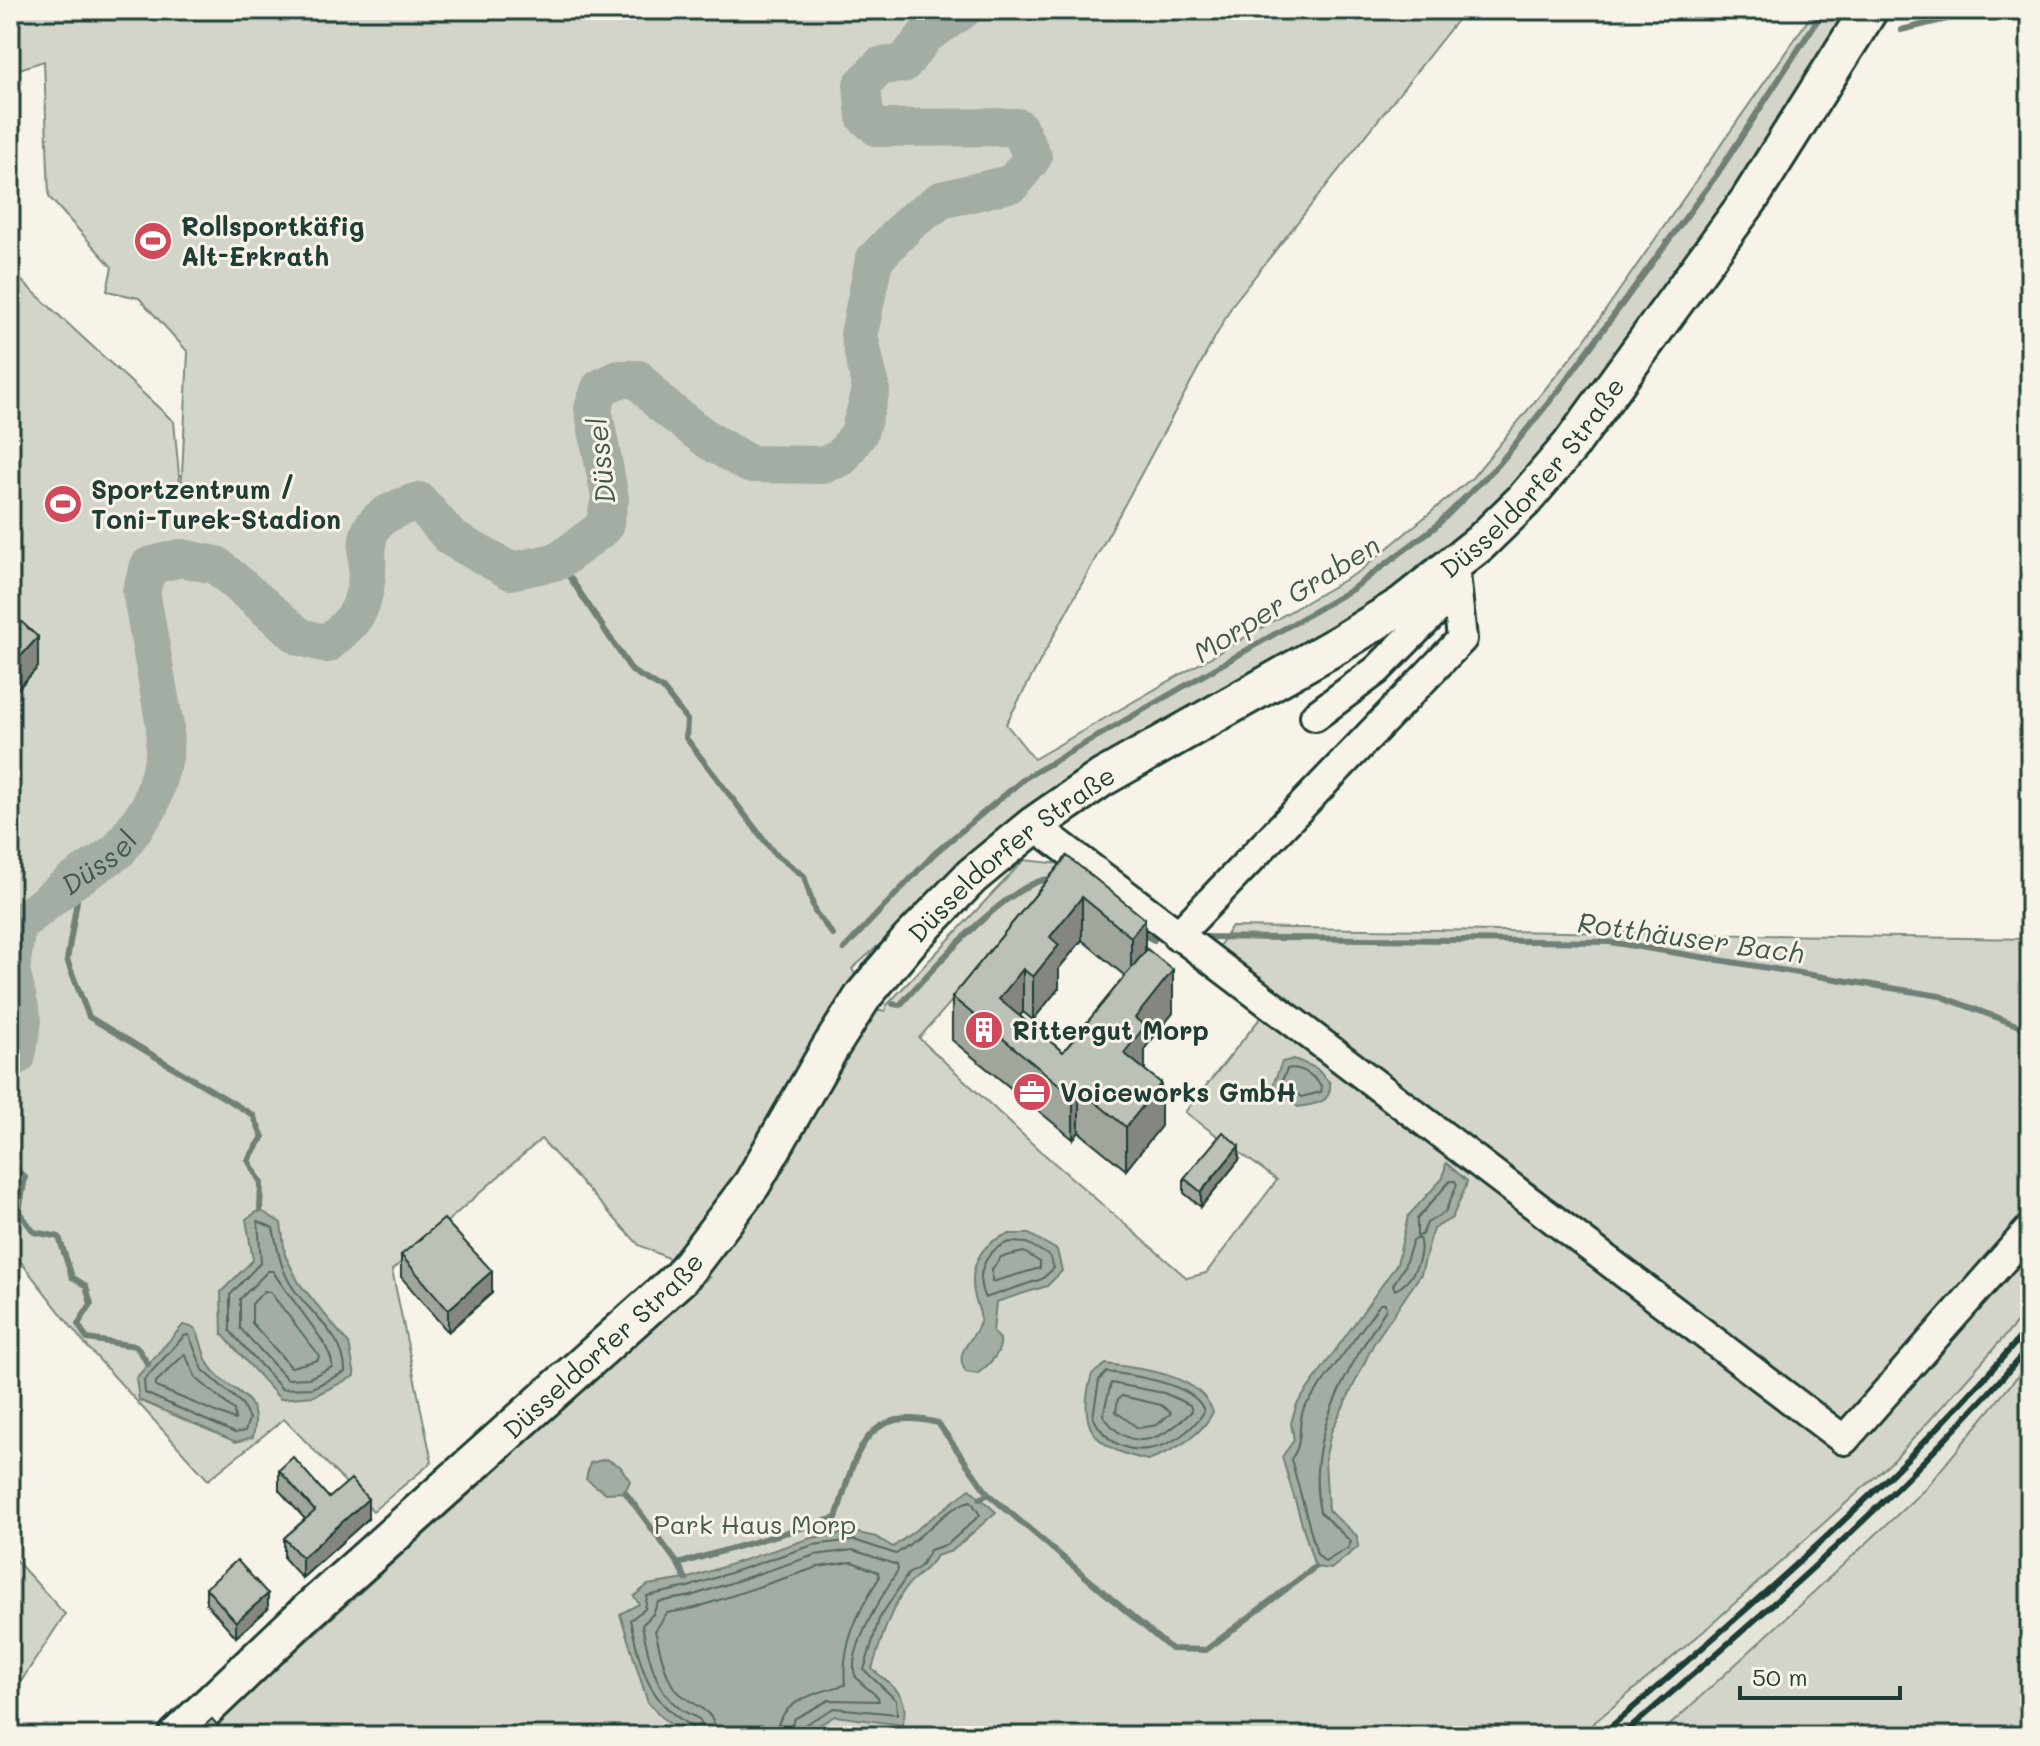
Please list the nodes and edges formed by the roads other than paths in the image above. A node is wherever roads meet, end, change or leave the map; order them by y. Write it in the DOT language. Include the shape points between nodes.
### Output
graph roads {
  1 [pos="1869,10"];
  2 [pos="1455,577"];
  3 [pos="1315,716"];
  4 [pos="1034,825"];
  5 [pos="1177,936"];
  6 [pos="2030,1229"];
  7 [pos="177,1736"];
  1 -- 2 [label="main road, Düsseldorfer Straße" via="1774,163 1578,436"];
  2 -- 3 [label="lane" via="1377,670"];
  2 -- 4 [label="main road, Düsseldorfer Straße" via="1112,772"];
  2 -- 5 [label="lane" via="1462,639"];
  4 -- 5 [label="lane"];
  4 -- 7 [label="main road, Düsseldorfer Straße" via="957,890 878,977 830,1048 752,1184 681,1277 305,1614"];
  5 -- 6 [label="lane" via="1844,1440"];
}
